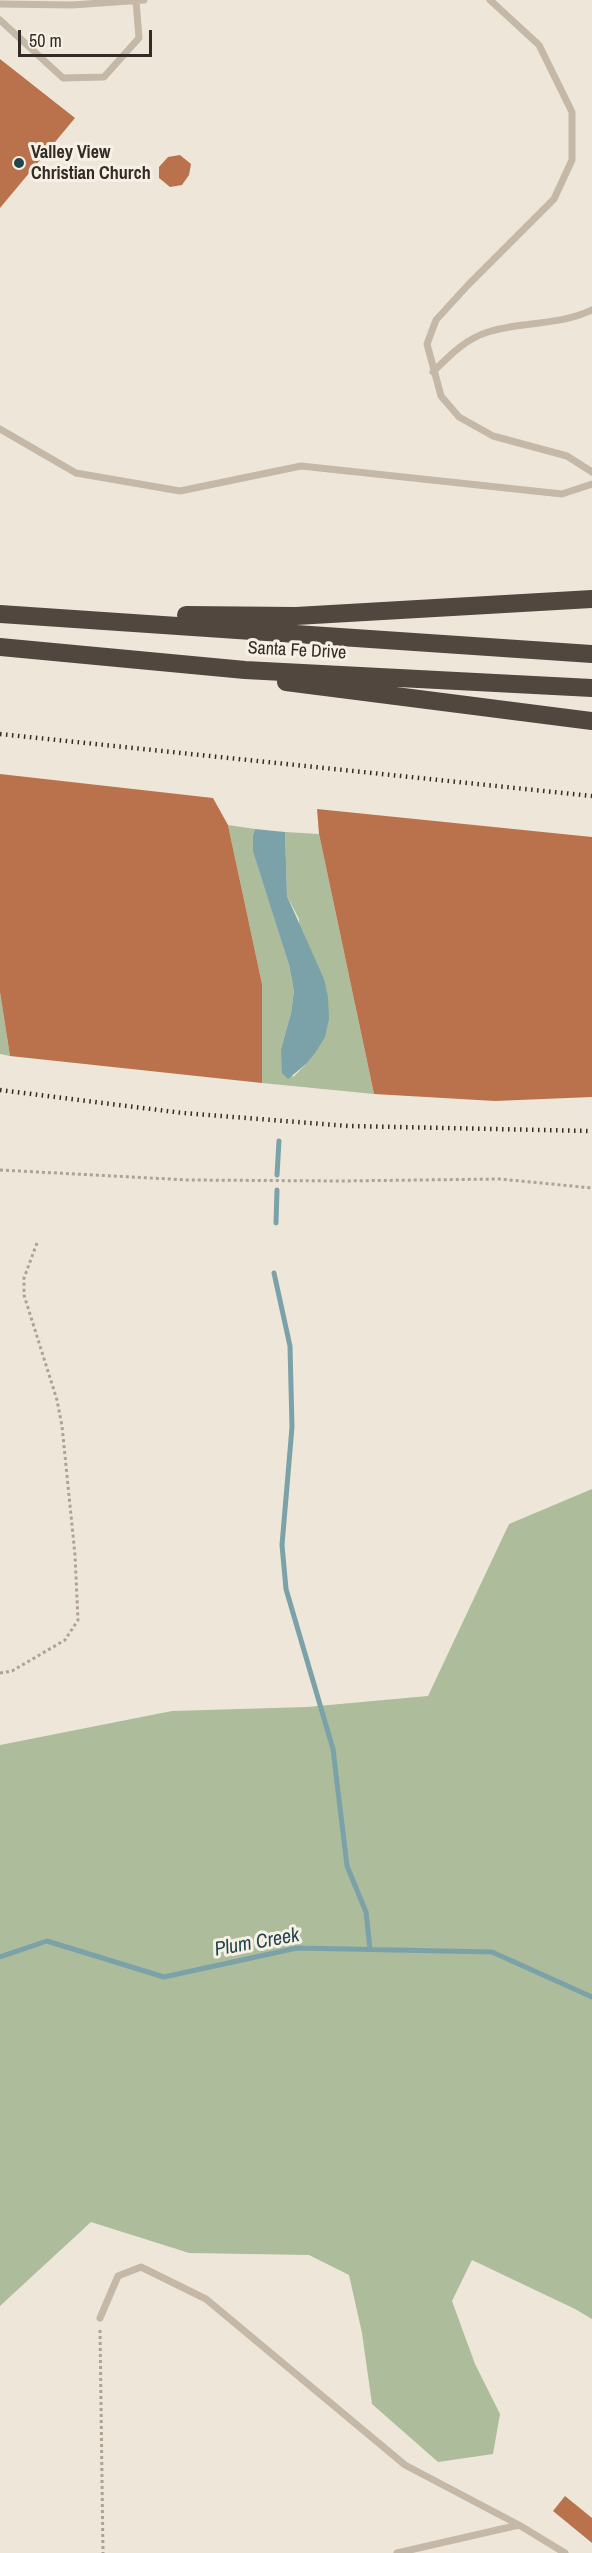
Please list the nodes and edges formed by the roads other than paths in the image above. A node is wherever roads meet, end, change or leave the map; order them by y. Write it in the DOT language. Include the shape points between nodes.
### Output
graph roads {
  1 [pos="490,0"];
  2 [pos="140,1"];
  3 [pos="0,4"];
  4 [pos="0,20"];
  5 [pos="592,310"];
  6 [pos="433,372"];
  7 [pos="0,429"];
  8 [pos="592,472"];
  9 [pos="592,484"];
  10 [pos="592,599"];
  11 [pos="0,613"];
  12 [pos="0,647"];
  13 [pos="592,654"];
  14 [pos="153,661"];
  15 [pos="592,688"];
  16 [pos="592,721"];
  17 [pos="100,2318"];
  18 [pos="519,2525"];
  19 [pos="397,2553"];
  20 [pos="565,2553"];
  1 -- 6 [label="lane" via="539,45 572,112 572,160 554,199 436,320 427,344"];
  2 -- 3 [label="lane"];
  2 -- 4 [label="lane" via="139,38 104,77 63,78"];
  5 -- 6 [label="lane" via="544,323 489,331 456,349"];
  6 -- 8 [label="lane" via="441,396 459,417 493,436 567,456"];
  7 -- 9 [label="lane" via="76,474 180,491 301,466 562,494"];
  10 -- 11 [label="highway" via="296,616"];
  11 -- 13 [label="highway, Santa Fe Drive"];
  12 -- 14 [label="highway, Santa Fe Drive"];
  14 -- 15 [label="highway, Santa Fe Drive"];
  14 -- 16 [label="highway" via="398,698"];
  17 -- 18 [label="lane" via="118,2276 141,2267 206,2299 405,2465"];
  18 -- 19 [label="lane"];
  18 -- 20 [label="lane"];
}
